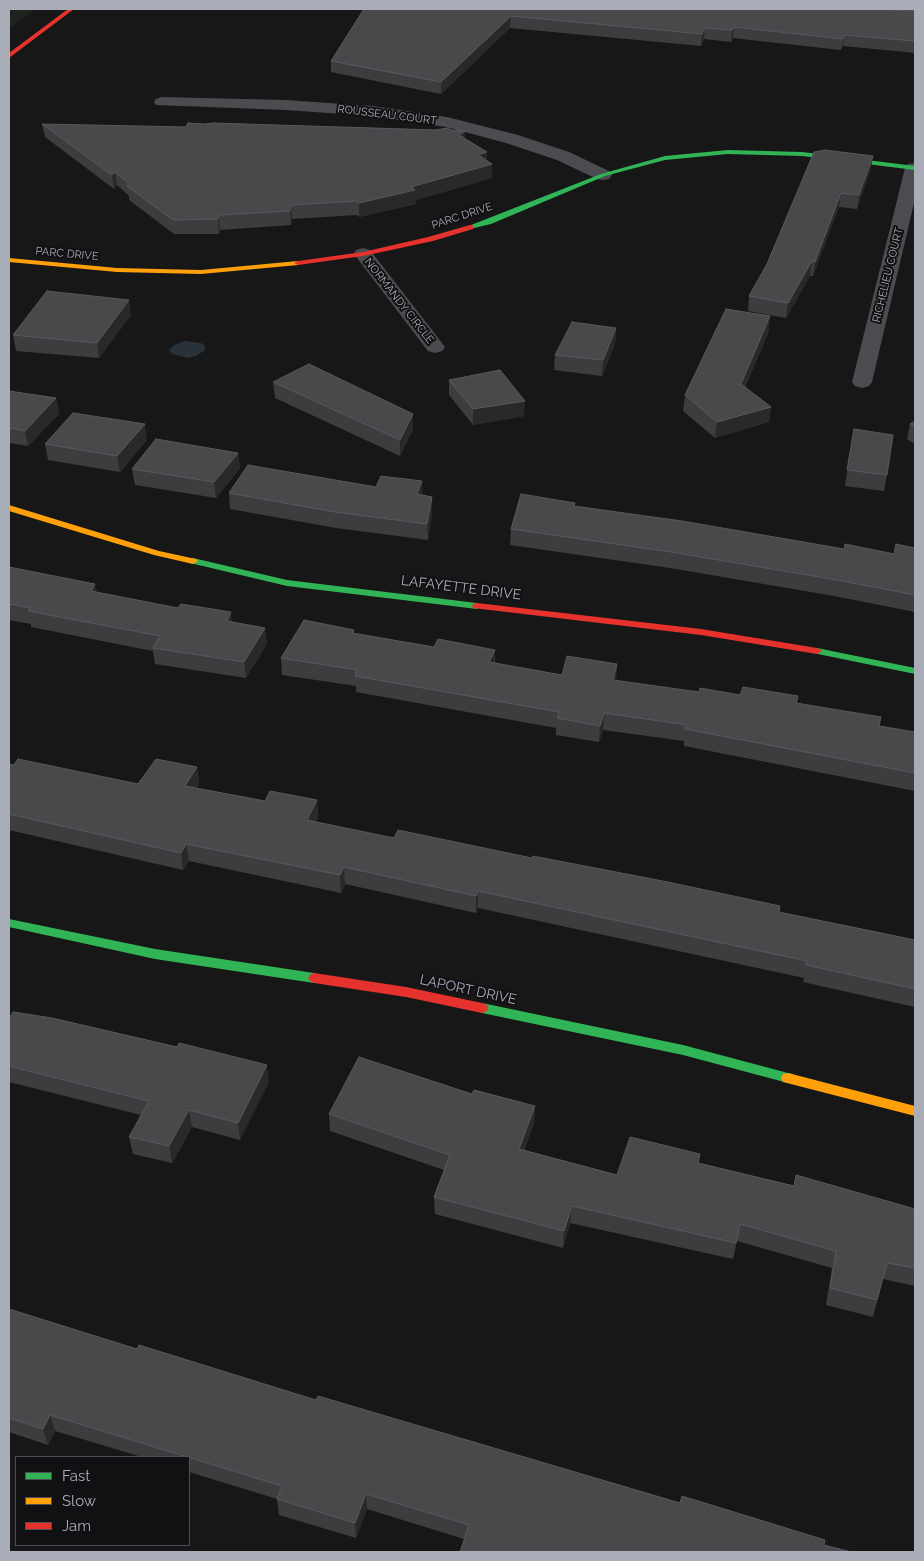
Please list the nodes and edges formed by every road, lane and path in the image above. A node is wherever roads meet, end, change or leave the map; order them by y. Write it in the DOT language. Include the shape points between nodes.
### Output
graph roads {
  1 [pos="71,9"];
  2 [pos="9,56"];
  3 [pos="162,102"];
  4 [pos="915,168"];
  5 [pos="603,175"];
  6 [pos="363,254"];
  7 [pos="9,260"];
  8 [pos="435,347"];
  9 [pos="862,382"];
  10 [pos="9,508"];
  11 [pos="915,671"];
  12 [pos="9,923"];
  13 [pos="915,1111"];
  1 -- 2 [label="street"];
  3 -- 5 [label="street, ROUSSEAU COURT" via="373,111 447,122 554,153"];
  4 -- 5 [label="street, PARC DRIVE" via="802,154 728,152 665,158"];
  4 -- 9 [label="street, RICHELIEU COURT"];
  5 -- 6 [label="street, PARC DRIVE" via="488,222"];
  6 -- 7 [label="street, PARC DRIVE" via="202,272 117,270"];
  6 -- 8 [label="street, NORMANDY CIRCLE"];
  10 -- 11 [label="street, LAFAYETTE DRIVE" via="158,553 286,583 701,632"];
  12 -- 13 [label="street, LAPORT DRIVE" via="155,954 416,994 683,1050"];
}
